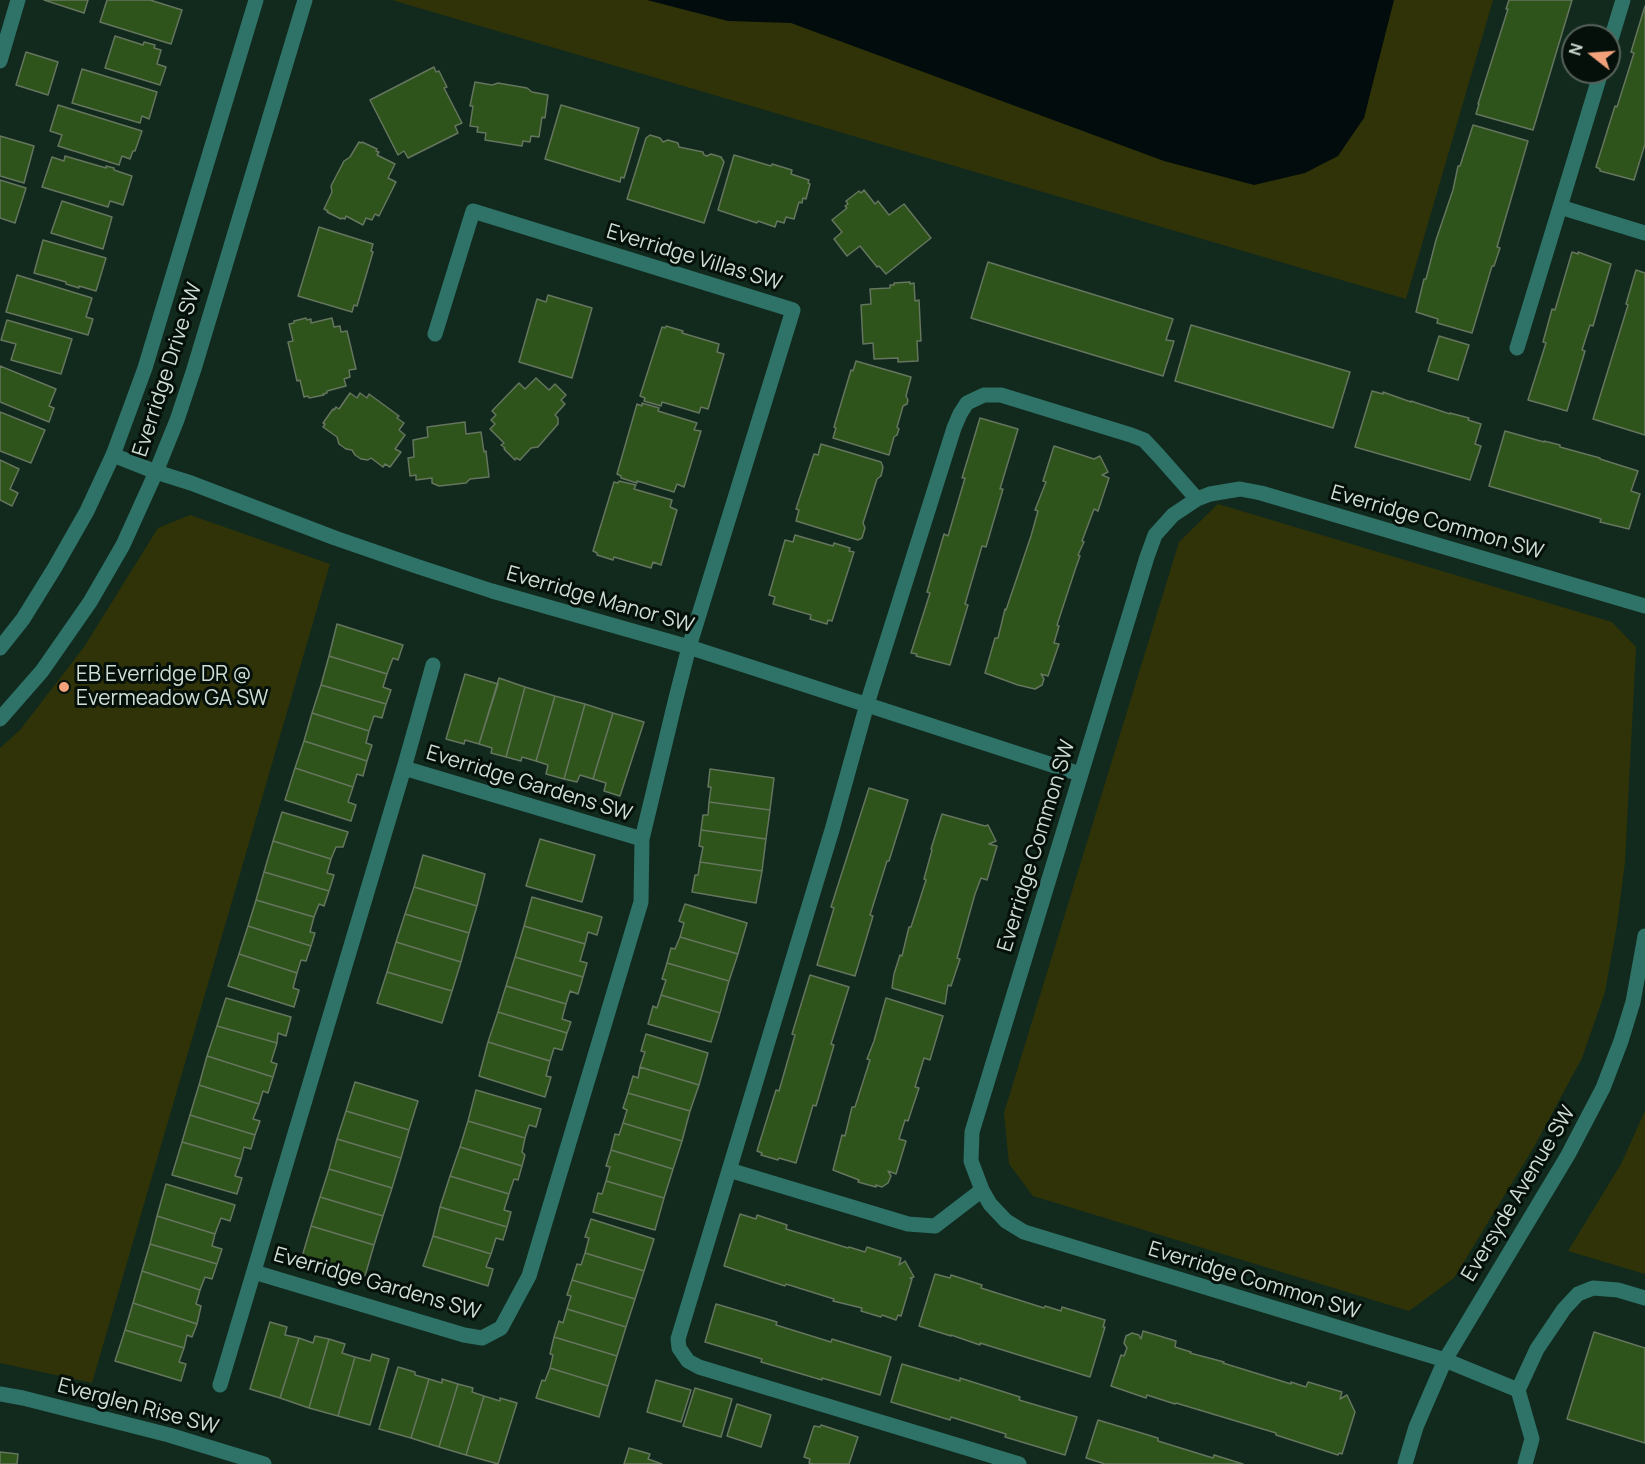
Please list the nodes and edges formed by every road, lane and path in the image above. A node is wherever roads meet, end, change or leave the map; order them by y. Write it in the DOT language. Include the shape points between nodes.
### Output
graph roads {
  1 [pos="18,0"];
  2 [pos="256,0"];
  3 [pos="305,0"];
  4 [pos="1623,0"];
  5 [pos="1616,24"];
  6 [pos="0,61"];
  7 [pos="1597,84"];
  8 [pos="1560,207"];
  9 [pos="1645,233"];
  10 [pos="435,334"];
  11 [pos="1516,348"];
  12 [pos="113,455"];
  13 [pos="156,472"];
  14 [pos="1197,499"];
  15 [pos="1645,606"];
  16 [pos="689,647"];
  17 [pos="0,648"];
  18 [pos="434,665"];
  19 [pos="867,704"];
  20 [pos="0,719"];
  21 [pos="404,768"];
  22 [pos="1080,774"];
  23 [pos="642,839"];
  24 [pos="1645,936"];
  25 [pos="729,1170"];
  26 [pos="982,1190"];
  27 [pos="254,1272"];
  28 [pos="1645,1298"];
  29 [pos="1445,1360"];
  30 [pos="220,1385"];
  31 [pos="1518,1390"];
  32 [pos="0,1394"];
  33 [pos="264,1464"];
  34 [pos="1019,1464"];
  35 [pos="1405,1464"];
  36 [pos="1525,1464"];
  1 -- 6 [label="street"];
  2 -- 12 [label="street, Everridge Drive SW" via="145,368"];
  3 -- 13 [label="street, Everridge Drive SW" via="194,369"];
  4 -- 5 [label="street"];
  7 -- 8 [label="street"];
  8 -- 9 [label="street"];
  8 -- 11 [label="street"];
  10 -- 16 [label="street, Everridge Villas SW" via="472,211 793,310"];
  12 -- 13 [label="street, Everridge Manor SW"];
  12 -- 17 [label="street, Everridge Drive SW" via="54,569"];
  13 -- 16 [label="street, Everridge Manor SW" via="492,591"];
  13 -- 20 [label="street, Everridge Drive SW" via="123,545 90,602 42,671"];
  14 -- 15 [label="street, Everridge Common SW" via="1240,489 1261,493"];
  14 -- 19 [label="street" via="1144,440 1000,395 984,395 967,403 954,428"];
  14 -- 22 [label="street, Everridge Common SW" via="1173,515 1155,535"];
  16 -- 19 [label="street, Everridge Manor SW"];
  16 -- 23 [label="street, Everridge Gardens SW"];
  18 -- 21 [label="street, Everridge Gardens SW"];
  19 -- 22 [label="street, Everridge Manor SW"];
  19 -- 25 [label="street"];
  21 -- 23 [label="street, Everridge Gardens SW"];
  21 -- 27 [label="street, Everridge Gardens SW"];
  22 -- 26 [label="street, Everridge Common SW" via="972,1132 971,1161"];
  23 -- 27 [label="street, Everridge Gardens SW" via="640,902 529,1276 501,1328 482,1338 464,1335"];
  24 -- 29 [label="street, Eversyde Avenue SW" via="1633,1002 1603,1088 1568,1155"];
  25 -- 26 [label="street" via="908,1224 935,1226"];
  25 -- 34 [label="street" via="678,1339 688,1360 699,1367"];
  26 -- 29 [label="street, Everridge Common SW" via="1006,1221 1024,1232"];
  27 -- 30 [label="street"];
  28 -- 31 [label="street" via="1593,1288 1578,1294 1537,1349"];
  29 -- 31 [label="street, Everridge Common SW"];
  29 -- 35 [label="street, Eversyde Avenue SW" via="1416,1427"];
  31 -- 36 [label="street" via="1532,1439"];
  32 -- 33 [label="street, Everglen Rise SW" via="169,1435"];
}
